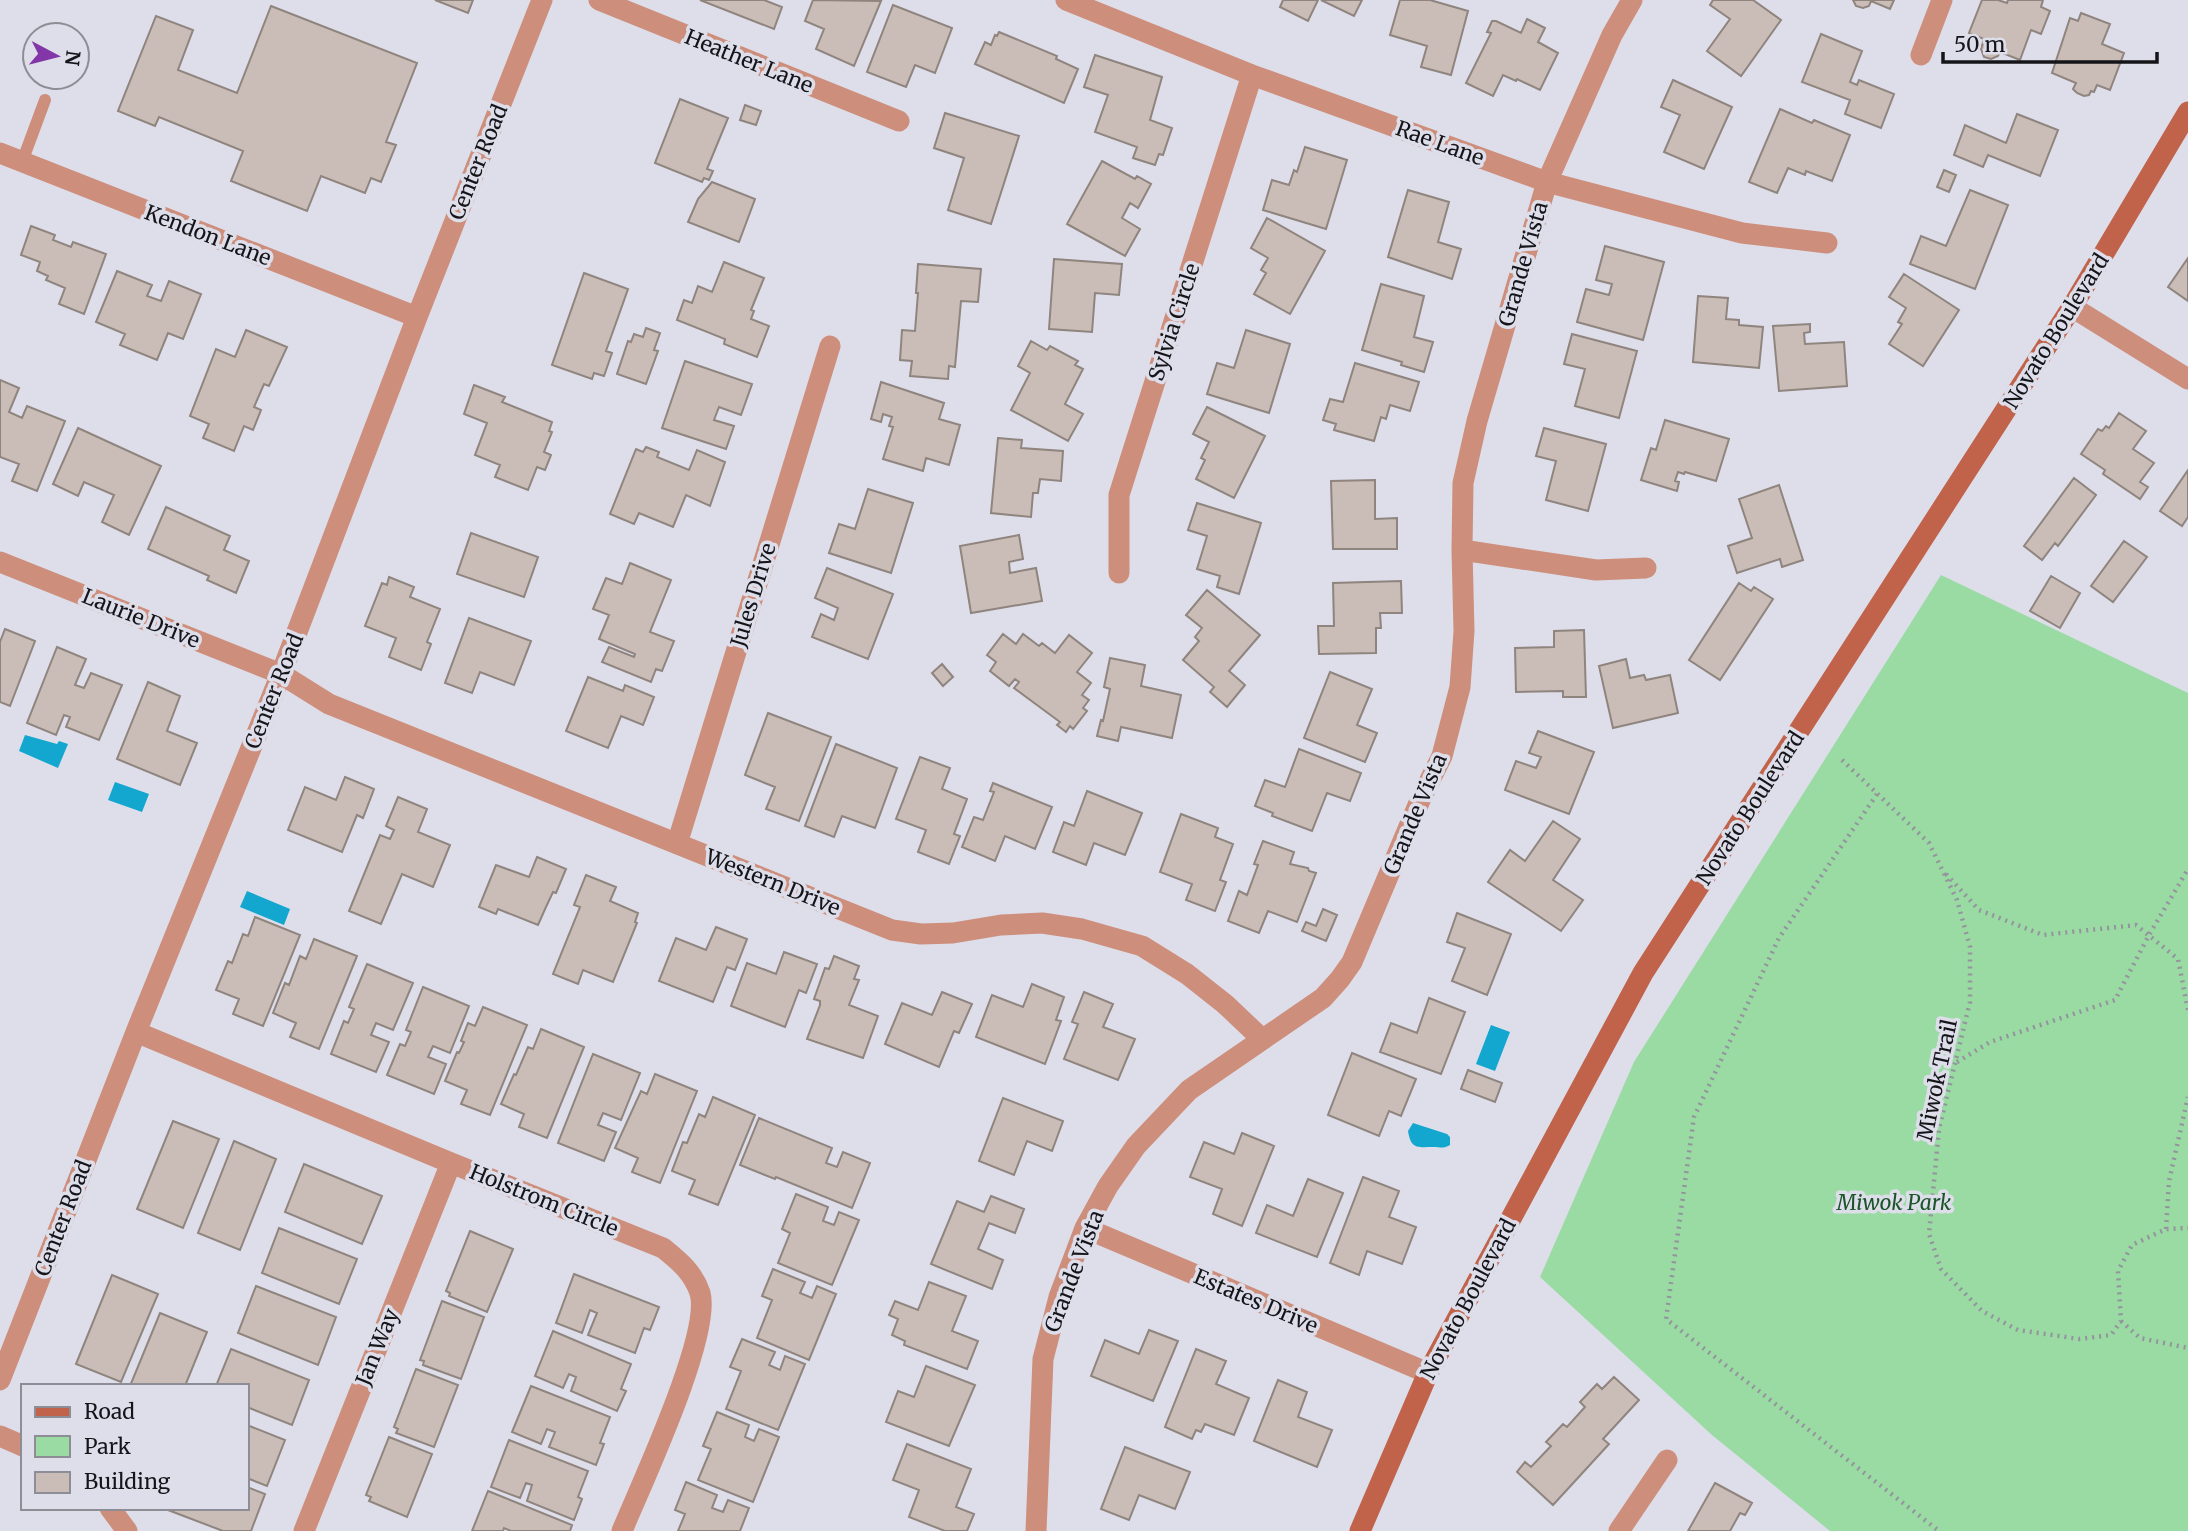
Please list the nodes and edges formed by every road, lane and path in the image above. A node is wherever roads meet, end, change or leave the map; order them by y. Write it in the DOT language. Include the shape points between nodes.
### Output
graph roads {
  1 [pos="542,0"];
  2 [pos="598,0"];
  3 [pos="1066,0"];
  4 [pos="1632,0"];
  5 [pos="1942,0"];
  6 [pos="1921,55"];
  7 [pos="1252,75"];
  8 [pos="45,100"];
  9 [pos="2188,112"];
  10 [pos="898,121"];
  11 [pos="0,153"];
  12 [pos="22,162"];
  13 [pos="1547,181"];
  14 [pos="1827,243"];
  15 [pos="2072,307"];
  16 [pos="416,317"];
  17 [pos="830,345"];
  18 [pos="2188,379"];
  19 [pos="1462,550"];
  20 [pos="0,562"];
  21 [pos="1646,568"];
  22 [pos="1119,573"];
  23 [pos="281,674"];
  24 [pos="1842,760"];
  25 [pos="1877,794"];
  26 [pos="677,844"];
  27 [pos="2188,869"];
  28 [pos="1942,870"];
  29 [pos="2149,935"];
  30 [pos="2188,1010"];
  31 [pos="136,1032"];
  32 [pos="1262,1039"];
  33 [pos="1956,1063"];
  34 [pos="2188,1097"];
  35 [pos="451,1163"];
  36 [pos="1085,1228"];
  37 [pos="2188,1228"];
  38 [pos="2166,1229"];
  39 [pos="2121,1321"];
  40 [pos="2188,1348"];
  41 [pos="1428,1373"];
  42 [pos="0,1380"];
  43 [pos="0,1436"];
  44 [pos="21,1445"];
  45 [pos="1667,1460"];
  46 [pos="111,1510"];
  47 [pos="127,1531"];
  48 [pos="304,1531"];
  49 [pos="622,1531"];
  50 [pos="1036,1531"];
  51 [pos="1360,1531"];
  52 [pos="1619,1531"];
  53 [pos="1940,1531"];
  1 -- 16 [label="street, Center Road"];
  2 -- 10 [label="street, Heather Lane"];
  3 -- 7 [label="street, Rae Lane"];
  4 -- 13 [label="street, Grande Vista"];
  5 -- 6 [label="street"];
  7 -- 13 [label="street, Rae Lane"];
  7 -- 22 [label="street, Sylvia Circle" via="1119,495"];
  8 -- 12 [label="lane"];
  9 -- 15 [label="main road, Novato Boulevard"];
  11 -- 12 [label="street, Kendon Lane"];
  12 -- 16 [label="street, Kendon Lane"];
  13 -- 14 [label="street, Rae Lane" via="1742,233"];
  13 -- 19 [label="street, Grande Vista" via="1477,421 1463,483"];
  15 -- 18 [label="street"];
  15 -- 41 [label="main road, Novato Boulevard" via="1643,973"];
  16 -- 23 [label="street, Center Road"];
  17 -- 26 [label="street, Jules Drive"];
  19 -- 21 [label="street" via="1596,570"];
  19 -- 32 [label="street, Grande Vista" via="1460,687 1442,756 1352,962 1323,998"];
  20 -- 23 [label="street, Laurie Drive"];
  23 -- 26 [label="street, Western Drive" via="329,704"];
  23 -- 31 [label="street, Center Road"];
  24 -- 25 [label="path, Miwok Trail"];
  25 -- 28 [label="path, Miwok Trail" via="1929,843"];
  25 -- 53 [label="path" via="1779,938 1694,1117 1665,1319"];
  26 -- 32 [label="street, Western Drive" via="892,930 953,933 1042,923 1142,946 1187,974"];
  27 -- 29 [label="path"];
  28 -- 29 [label="path" via="1979,910 2043,935 2136,925"];
  28 -- 33 [label="path, Miwok Trail" via="1957,900 1970,947 1970,1002"];
  29 -- 30 [label="path" via="2178,959"];
  29 -- 33 [label="path" via="2115,1000 1990,1042"];
  31 -- 35 [label="street, Holstrom Circle"];
  31 -- 42 [label="street, Center Road"];
  32 -- 36 [label="street, Grande Vista" via="1189,1090 1136,1146"];
  33 -- 39 [label="path, Miwok Trail" via="1939,1129 1929,1234 1941,1269 1982,1311 2018,1330 2079,1339 2111,1335"];
  34 -- 38 [label="path" via="2169,1181"];
  35 -- 48 [label="street, Jan Way"];
  35 -- 49 [label="street, Holstrom Circle" via="663,1248 690,1270 701,1294 690,1364"];
  36 -- 41 [label="street, Estates Drive"];
  36 -- 50 [label="street, Grande Vista" via="1059,1297 1043,1359"];
  37 -- 38 [label="path"];
  38 -- 39 [label="path" via="2132,1245 2118,1271"];
  39 -- 40 [label="path" via="2140,1338"];
  41 -- 51 [label="main road, Novato Boulevard"];
  43 -- 44 [label="street"];
  45 -- 52 [label="street"];
  46 -- 47 [label="street"];
}
